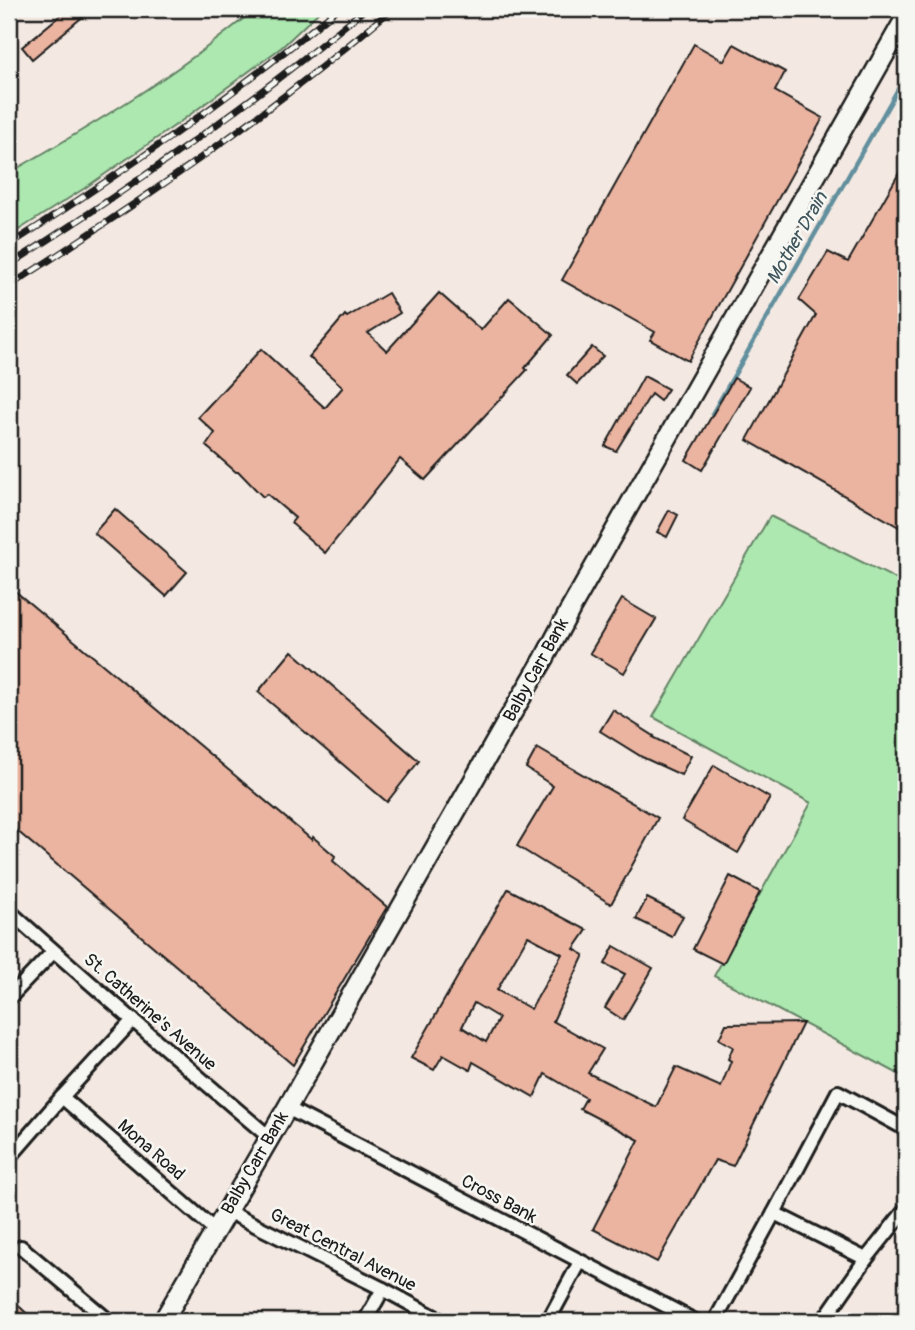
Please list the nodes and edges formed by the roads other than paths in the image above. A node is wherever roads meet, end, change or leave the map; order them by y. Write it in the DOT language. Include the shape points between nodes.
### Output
graph roads {
  1 [pos="906,18"];
  2 [pos="9,911"];
  3 [pos="53,952"];
  4 [pos="9,998"];
  5 [pos="133,1020"];
  6 [pos="62,1097"];
  7 [pos="287,1108"];
  8 [pos="906,1129"];
  9 [pos="269,1137"];
  10 [pos="9,1158"];
  11 [pos="906,1209"];
  12 [pos="227,1211"];
  13 [pos="774,1213"];
  14 [pos="216,1231"];
  15 [pos="21,1247"];
  16 [pos="866,1259"];
  17 [pos="580,1262"];
  18 [pos="383,1289"];
  19 [pos="109,1321"];
  20 [pos="163,1321"];
  21 [pos="365,1321"];
  22 [pos="442,1321"];
  23 [pos="548,1321"];
  24 [pos="695,1321"];
  25 [pos="715,1321"];
  26 [pos="823,1321"];
  1 -- 7 [label="street, Balby Carr Bank"];
  2 -- 3 [label="street, St. Catherine's Avenue"];
  3 -- 4 [label="street"];
  3 -- 5 [label="street, St. Catherine's Avenue"];
  5 -- 6 [label="street"];
  5 -- 9 [label="street, St. Catherine's Avenue"];
  6 -- 10 [label="street"];
  6 -- 14 [label="street, Mona Road"];
  7 -- 9 [label="street, Balby Carr Bank"];
  7 -- 17 [label="street, Cross Bank"];
  8 -- 13 [label="street" via="838,1092"];
  9 -- 12 [label="street, Balby Carr Bank"];
  11 -- 16 [label="street"];
  12 -- 14 [label="street, Balby Carr Bank"];
  12 -- 18 [label="street, Great Central Avenue"];
  13 -- 16 [label="street"];
  13 -- 25 [label="street"];
  14 -- 20 [label="street, Balby Carr Bank"];
  15 -- 19 [label="street"];
  16 -- 26 [label="street"];
  17 -- 23 [label="street"];
  17 -- 24 [label="street, Cross Bank"];
  18 -- 21 [label="street"];
  18 -- 22 [label="street, Great Central Avenue"];
}
